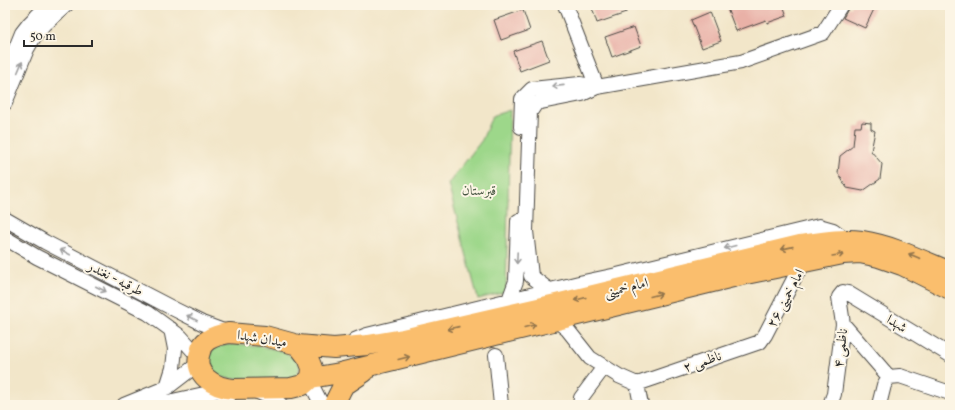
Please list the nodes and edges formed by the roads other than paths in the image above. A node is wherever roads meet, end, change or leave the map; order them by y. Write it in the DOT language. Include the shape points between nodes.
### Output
graph roads {
  1 [pos="48,5"];
  2 [pos="66,5"];
  3 [pos="565,5"];
  4 [pos="841,5"];
  5 [pos="5,75"];
  6 [pos="597,87"];
  7 [pos="531,98"];
  8 [pos="5,103"];
  9 [pos="5,219"];
  10 [pos="5,238"];
  11 [pos="805,261"];
  12 [pos="950,272"];
  13 [pos="530,276"];
  14 [pos="516,281"];
  15 [pos="618,282"];
  16 [pos="950,289"];
  17 [pos="549,290"];
  18 [pos="843,292"];
  19 [pos="509,300"];
  20 [pos="556,320"];
  21 [pos="843,324"];
  22 [pos="171,329"];
  23 [pos="229,333"];
  24 [pos="766,335"];
  25 [pos="298,345"];
  26 [pos="334,348"];
  27 [pos="949,354"];
  28 [pos="496,355"];
  29 [pos="198,360"];
  30 [pos="374,365"];
  31 [pos="604,367"];
  32 [pos="889,377"];
  33 [pos="310,379"];
  34 [pos="637,384"];
  35 [pos="167,387"];
  36 [pos="234,393"];
  37 [pos="950,393"];
  38 [pos="124,405"];
  39 [pos="145,405"];
  40 [pos="280,405"];
  41 [pos="322,405"];
  42 [pos="334,405"];
  43 [pos="501,405"];
  44 [pos="580,405"];
  45 [pos="641,405"];
  46 [pos="830,405"];
  47 [pos="879,405"];
  1 -- 5 [label="street" via="22,33"];
  8 -- 2 [label="street, one-way" via="34,37"];
  3 -- 6 [label="street"];
  4 -- 6 [label="street" via="823,33 741,62"];
  6 -- 7 [label="street" via="580,84 532,89"];
  7 -- 13 [label="street" via="526,231"];
  7 -- 14 [label="street, one-way" via="522,99"];
  23 -- 9 [label="street, طرقبه - نغندر, one-way" via="174,309"];
  10 -- 22 [label="street, one-way" via="148,313"];
  11 -- 16 [label="highway, امام خمینی, one-way" via="843,254 879,256"];
  20 -- 11 [label="highway, امام خمینی, one-way" via="741,274"];
  11 -- 24 [label="street, امام خمینی ۲۶"];
  12 -- 15 [label="highway, امام خمینی, one-way" via="885,246 840,240 800,244"];
  13 -- 14 [label="street" via="528,281 523,283"];
  13 -- 17 [label="street"];
  14 -- 19 [label="street"];
  15 -- 17 [label="street" via="579,283"];
  15 -- 26 [label="highway, امام خمینی, one-way" via="556,304 403,339"];
  17 -- 19 [label="street"];
  18 -- 21 [label="street, ناظمی ۴" via="839,297"];
  18 -- 27 [label="street, شهدا" via="848,292"];
  19 -- 26 [label="street" via="367,335"];
  30 -- 20 [label="highway, امام خمینی, one-way"];
  20 -- 31 [label="street" via="567,329 590,358"];
  21 -- 32 [label="street"];
  21 -- 46 [label="street, ناظمی ۴" via="834,394"];
  22 -- 29 [label="street" via="181,337"];
  22 -- 35 [label="street" via="175,349"];
  23 -- 25 [label="highway, میدان شهدا" via="265,336"];
  23 -- 29 [label="highway, میدان شهدا" via="208,340 202,346"];
  24 -- 34 [label="street, ناظمی ۲" via="760,342"];
  25 -- 26 [label="highway, امام خمینی"];
  25 -- 33 [label="highway, میدان شهدا" via="312,368"];
  28 -- 43 [label="street"];
  29 -- 35 [label="street"];
  29 -- 36 [label="highway" via="199,370 211,383"];
  30 -- 33 [label="highway, امام خمینی"];
  30 -- 42 [label="highway" via="343,386"];
  31 -- 34 [label="street"];
  31 -- 44 [label="street" via="581,398"];
  32 -- 37 [label="street" via="900,376"];
  32 -- 47 [label="street" via="884,385"];
  33 -- 36 [label="highway" via="303,385 291,388"];
  33 -- 41 [label="street"];
  34 -- 45 [label="street"];
  35 -- 38 [label="street"];
  36 -- 39 [label="street"];
  36 -- 40 [label="street" via="270,398"];
}
